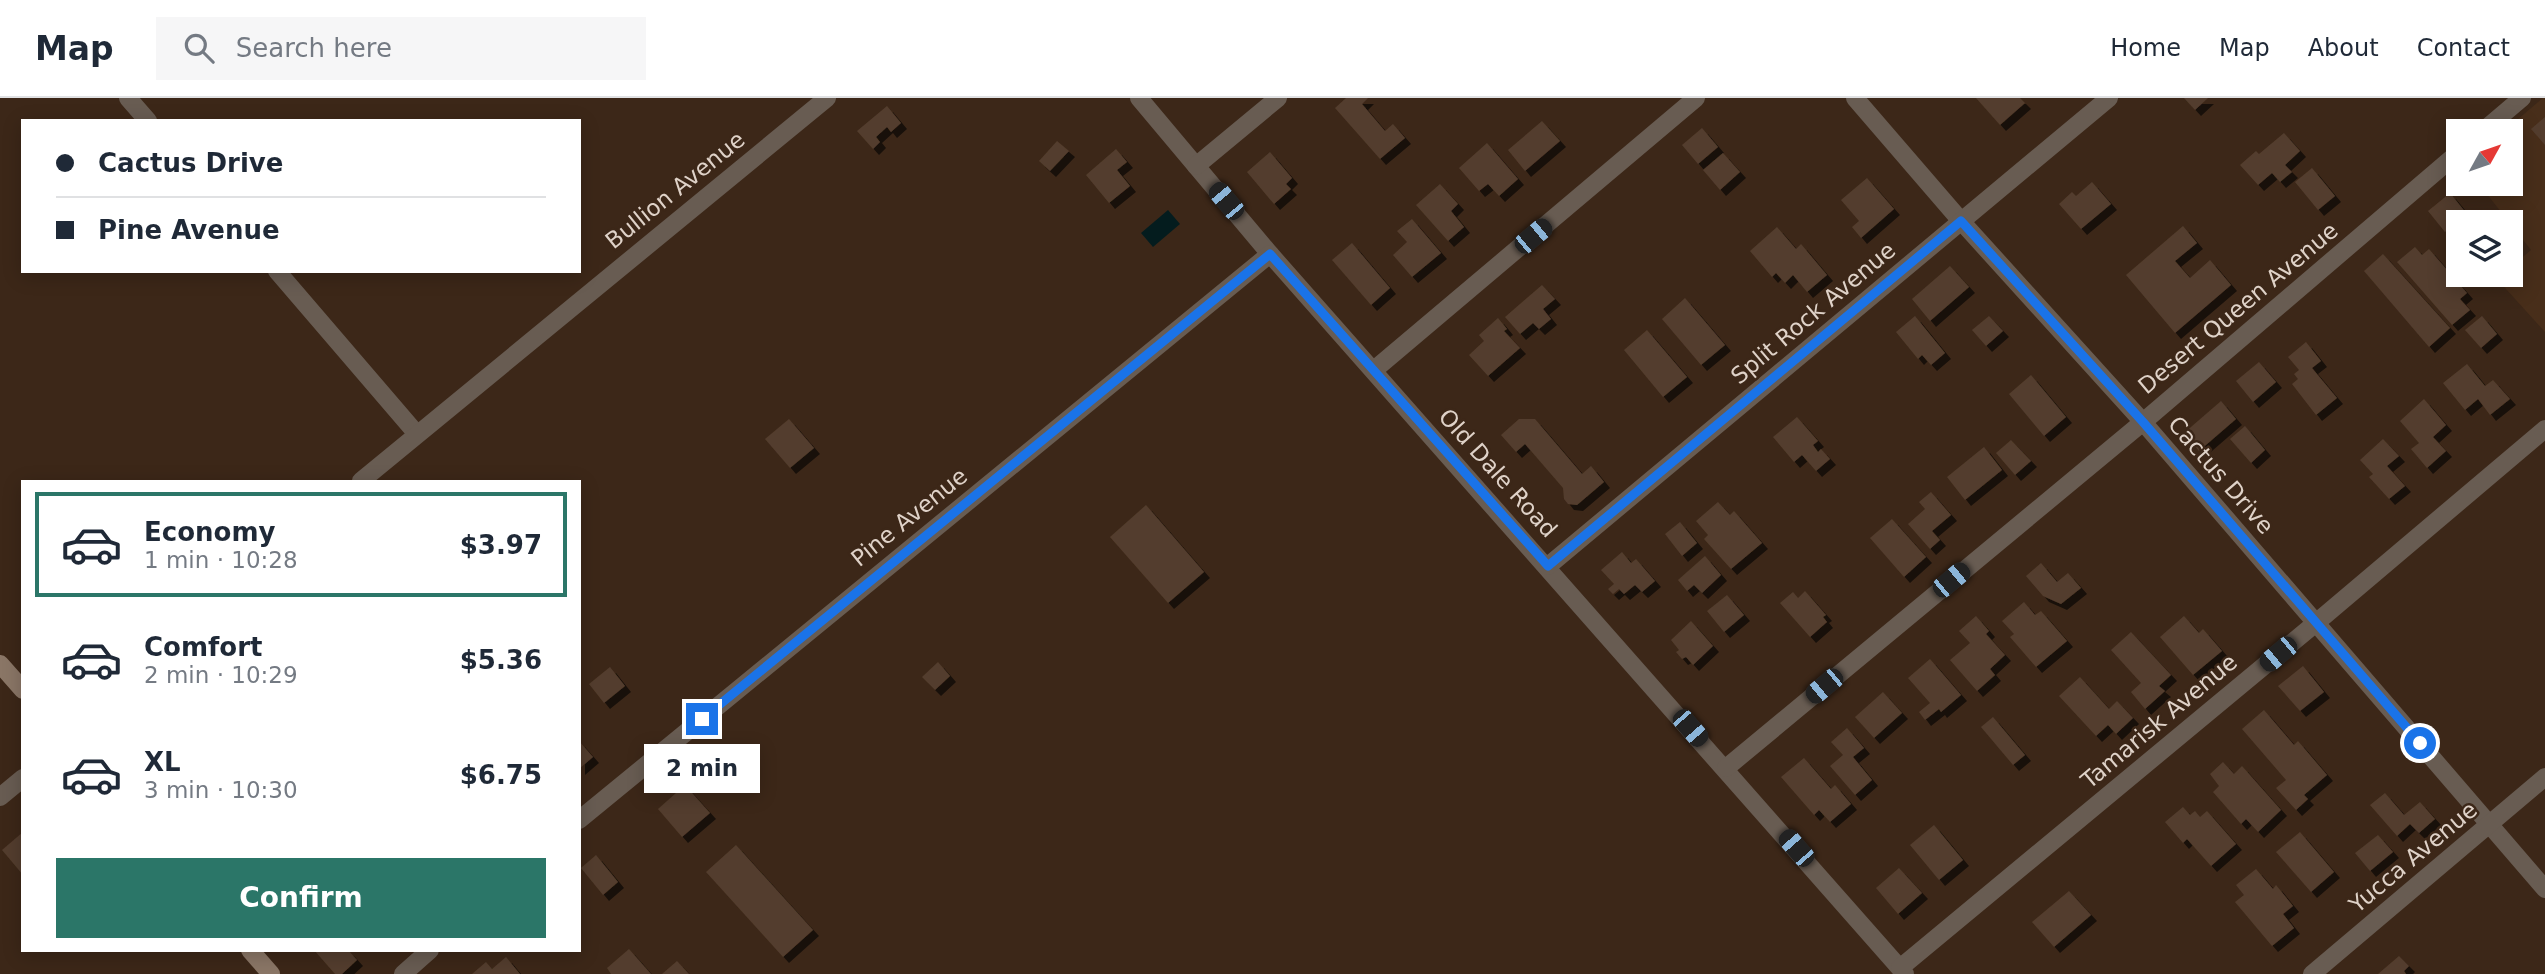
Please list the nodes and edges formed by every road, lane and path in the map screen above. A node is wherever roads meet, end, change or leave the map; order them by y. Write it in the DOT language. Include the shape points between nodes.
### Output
graph roads {
  1 [pos="128,98"];
  2 [pos="827,98"];
  3 [pos="1139,98"];
  4 [pos="1278,98"];
  5 [pos="1696,98"];
  6 [pos="1855,98"];
  7 [pos="2109,98"];
  8 [pos="2522,98"];
  9 [pos="146,119"];
  10 [pos="2497,119"];
  11 [pos="2446,163"];
  12 [pos="1196,166"];
  13 [pos="1961,221"];
  14 [pos="1270,254"];
  15 [pos="279,273"];
  16 [pos="1374,370"];
  17 [pos="2143,422"];
  18 [pos="2545,429"];
  19 [pos="416,433"];
  20 [pos="361,480"];
  21 [pos="1548,566"];
  22 [pos="2317,622"];
  23 [pos="0,664"];
  24 [pos="21,688"];
  25 [pos="1726,768"];
  26 [pos="2545,777"];
  27 [pos="21,780"];
  28 [pos="0,797"];
  29 [pos="581,818"];
  30 [pos="2489,824"];
  31 [pos="2545,889"];
  32 [pos="252,952"];
  33 [pos="428,952"];
  34 [pos="1903,971"];
  35 [pos="271,974"];
  36 [pos="403,974"];
  37 [pos="2312,974"];
  1 -- 9 [label="street"];
  2 -- 19 [label="street, Bullion Avenue"];
  3 -- 12 [label="street, Old Dale Road"];
  4 -- 12 [label="street"];
  5 -- 16 [label="street"];
  6 -- 13 [label="street, Cactus Drive"];
  7 -- 13 [label="street, Split Rock Avenue"];
  8 -- 10 [label="street"];
  11 -- 17 [label="street, Desert Queen Avenue"];
  12 -- 14 [label="street, Old Dale Road"];
  13 -- 17 [label="street, Cactus Drive"];
  13 -- 21 [label="street, Split Rock Avenue"];
  14 -- 16 [label="street, Old Dale Road"];
  14 -- 29 [label="street, Pine Avenue"];
  15 -- 19 [label="street"];
  16 -- 21 [label="street, Old Dale Road"];
  17 -- 22 [label="street, Cactus Drive"];
  17 -- 25 [label="street, Desert Queen Avenue"];
  18 -- 22 [label="street, Tamarisk Avenue"];
  19 -- 20 [label="street, Bullion Avenue"];
  21 -- 25 [label="street, Old Dale Road"];
  22 -- 30 [label="street, Cactus Drive"];
  22 -- 34 [label="street, Tamarisk Avenue"];
  23 -- 24 [label="street"];
  25 -- 34 [label="street, Old Dale Road"];
  26 -- 30 [label="street, Yucca Avenue"];
  27 -- 28 [label="street"];
  30 -- 31 [label="street, Cactus Drive"];
  30 -- 37 [label="street, Yucca Avenue"];
  32 -- 35 [label="street"];
  33 -- 36 [label="street"];
}
